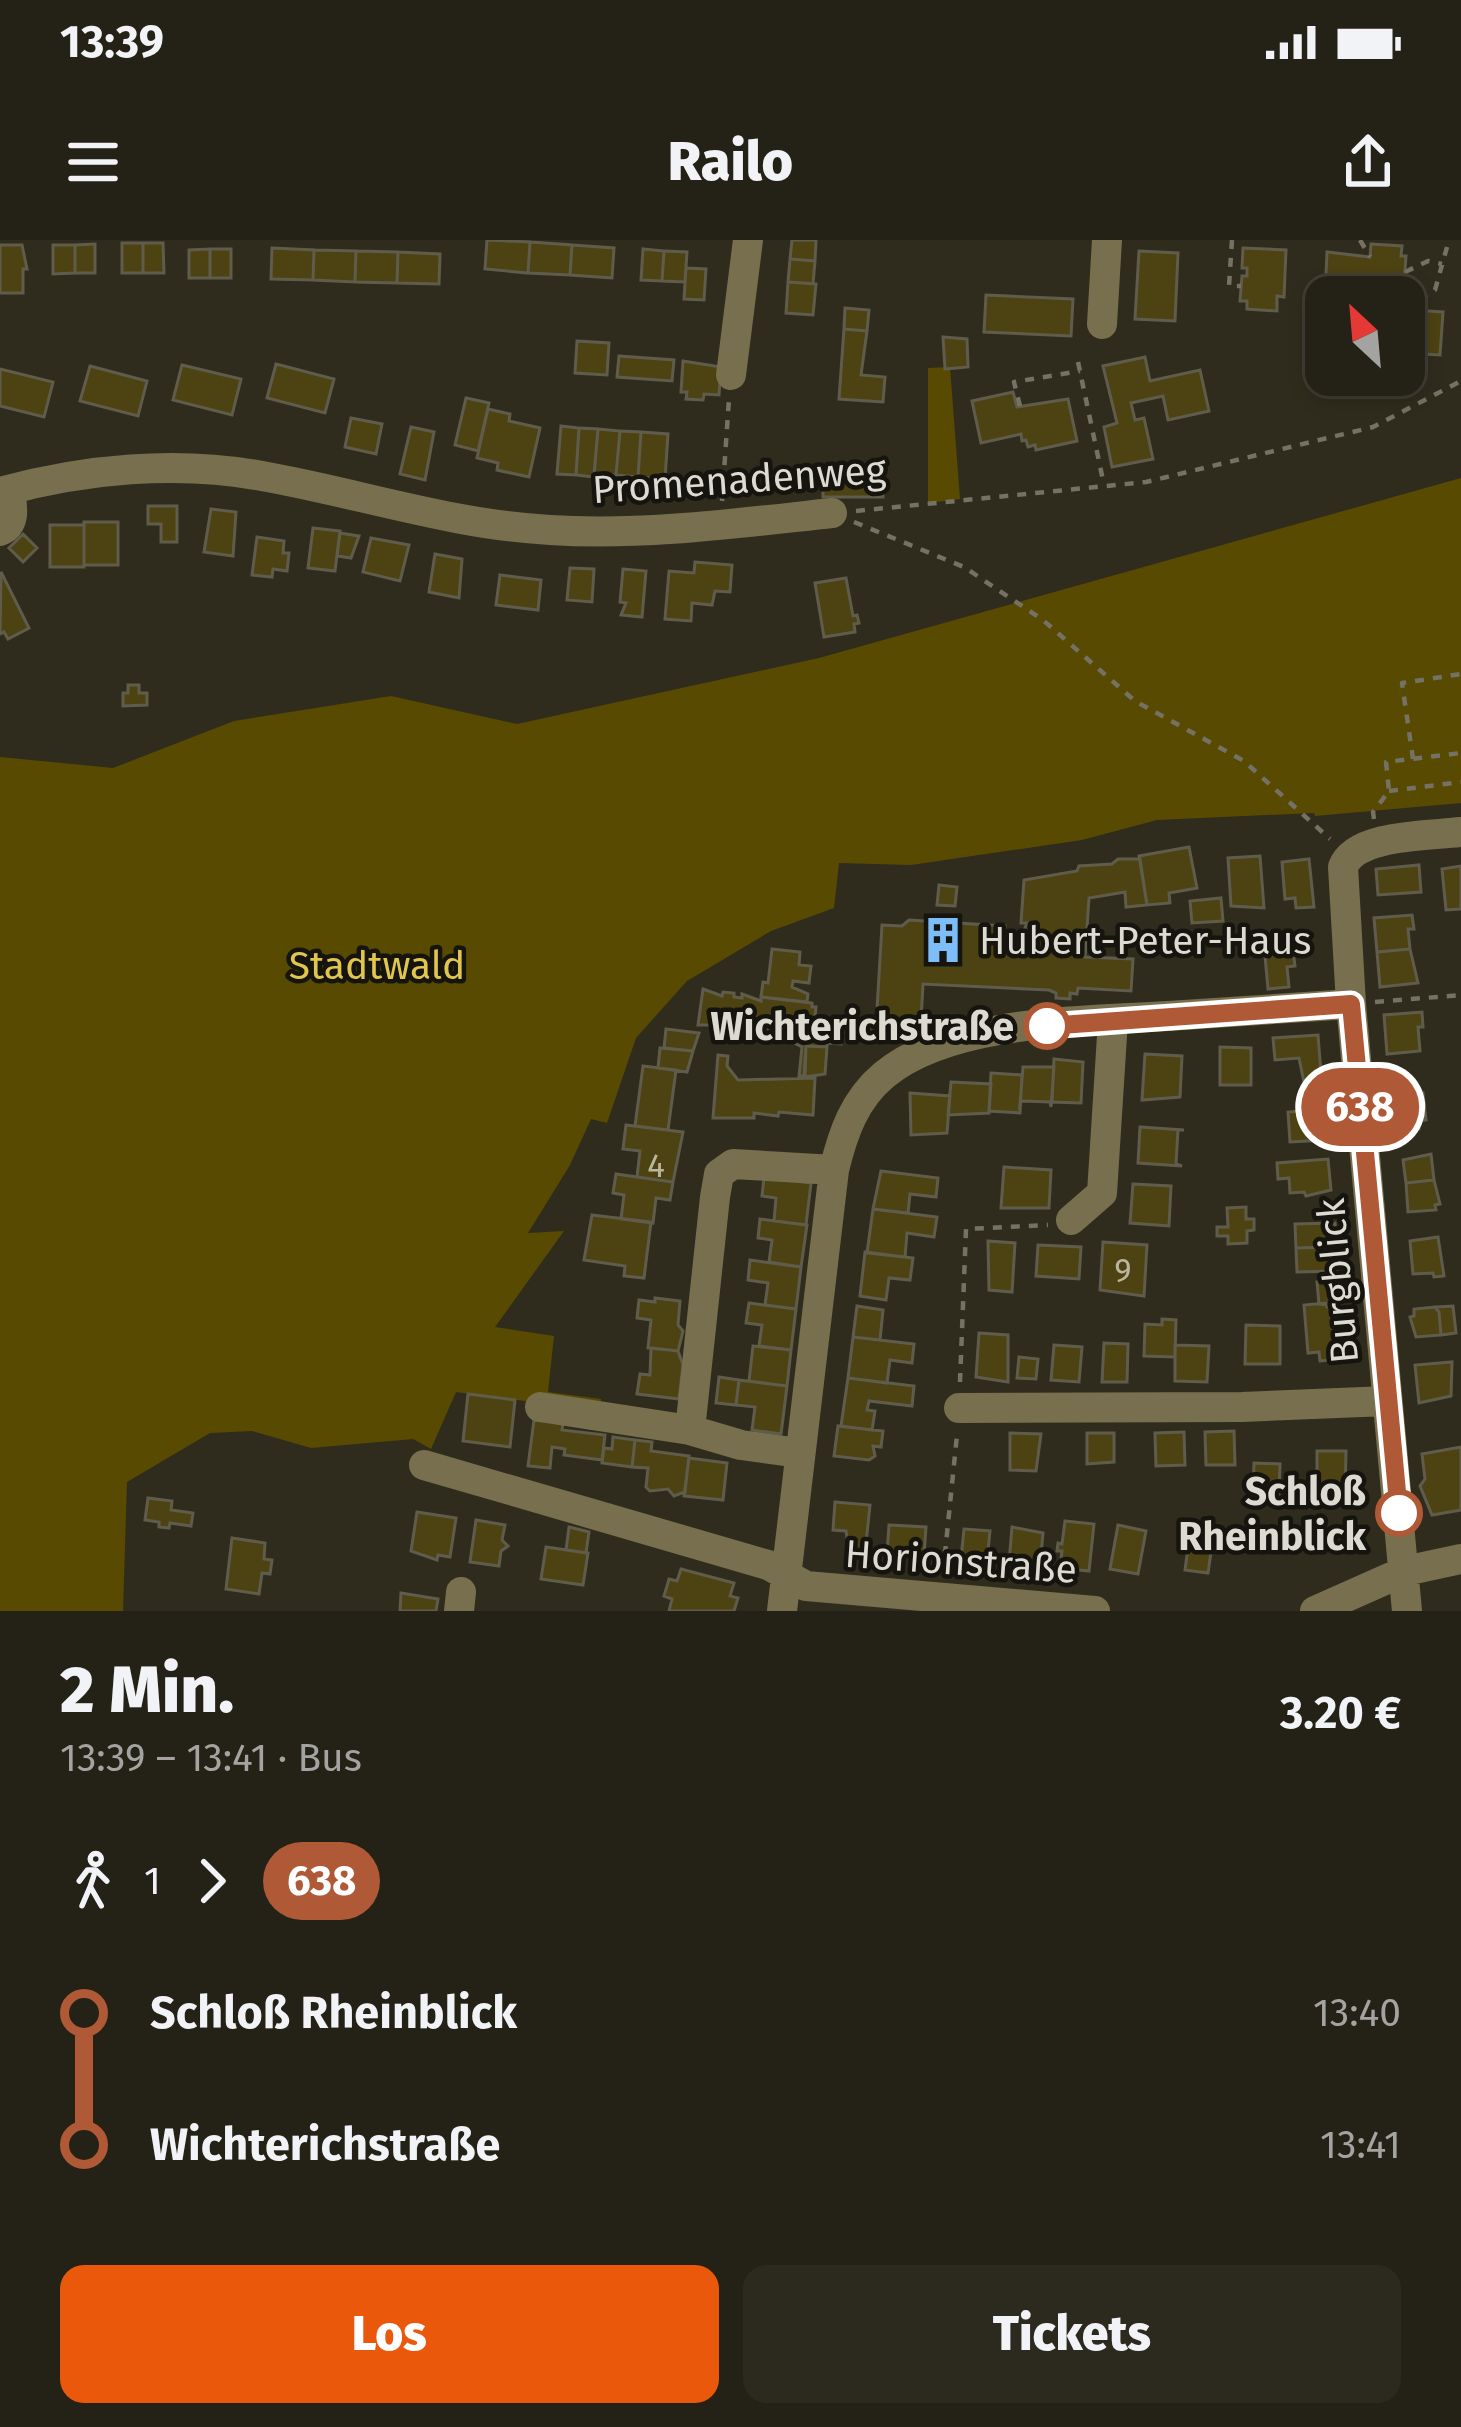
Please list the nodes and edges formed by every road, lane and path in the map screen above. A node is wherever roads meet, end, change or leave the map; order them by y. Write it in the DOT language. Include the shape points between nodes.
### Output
graph roads {
  1 [pos="748,240"];
  2 [pos="1107,240"];
  3 [pos="1232,240"];
  4 [pos="1360,240"];
  5 [pos="1449,240"];
  6 [pos="1370,257"];
  7 [pos="1442,264"];
  8 [pos="1405,272"];
  9 [pos="1241,286"];
  10 [pos="1425,296"];
  11 [pos="1102,324"];
  12 [pos="1078,362"];
  13 [pos="1080,371"];
  14 [pos="731,375"];
  15 [pos="1461,381"];
  16 [pos="1020,406"];
  17 [pos="1105,487"];
  18 [pos="5,491"];
  19 [pos="832,513"];
  20 [pos="721,525"];
  21 [pos="0,532"];
  22 [pos="1461,674"];
  23 [pos="1461,753"];
  24 [pos="1413,759"];
  25 [pos="1461,782"];
  26 [pos="1389,791"];
  27 [pos="1461,832"];
  28 [pos="1378,843"];
  29 [pos="1345,861"];
  30 [pos="1461,995"];
  31 [pos="1351,1004"];
  32 [pos="1113,1019"];
  33 [pos="834,1170"];
  34 [pos="1061,1222"];
  35 [pos="1387,1400"];
  36 [pos="540,1407"];
  37 [pos="958,1408"];
  38 [pos="691,1430"];
  39 [pos="799,1453"];
  40 [pos="424,1465"];
  41 [pos="1461,1559"];
  42 [pos="1405,1571"];
  43 [pos="788,1576"];
  44 [pos="940,1597"];
  45 [pos="782,1611"];
  46 [pos="1095,1611"];
  47 [pos="1316,1611"];
  48 [pos="1407,1611"];
  1 -- 14 [label="street"];
  2 -- 11 [label="street"];
  3 -- 9 [label="path" via="1229,286"];
  4 -- 6 [label="path"];
  5 -- 7 [label="path"];
  7 -- 8 [label="path"];
  7 -- 10 [label="path" via="1435,290"];
  12 -- 13 [label="path"];
  13 -- 16 [label="path" via="1014,382"];
  13 -- 17 [label="path"];
  14 -- 20 [label="path"];
  15 -- 17 [label="path, Promenadenweg" via="1373,427"];
  17 -- 19 [label="path, Promenadenweg"];
  18 -- 20 [label="street, Promenadenweg" via="110,471 194,469 549,530"];
  18 -- 21 [label="street, Promenadenweg" via="13,517"];
  19 -- 20 [label="street, Promenadenweg"];
  19 -- 29 [label="path" via="964,567 1042,620 1135,701 1244,760"];
  22 -- 24 [label="path" via="1402,683"];
  23 -- 24 [label="path"];
  24 -- 26 [label="path" via="1386,762"];
  25 -- 26 [label="path"];
  26 -- 28 [label="path" via="1373,812"];
  27 -- 28 [label="street"];
  28 -- 29 [label="street"];
  29 -- 31 [label="street, Burgblick"];
  30 -- 31 [label="path"];
  31 -- 32 [label="street"];
  31 -- 35 [label="street, Burgblick"];
  32 -- 33 [label="street" via="995,1032 921,1053 865,1094 843,1130"];
  32 -- 34 [label="street" via="1102,1193"];
  33 -- 38 [label="street" via="733,1164 718,1174"];
  33 -- 39 [label="street"];
  34 -- 37 [label="path" via="966,1229"];
  35 -- 37 [label="street, Burgblick"];
  35 -- 42 [label="street, Burgblick"];
  36 -- 38 [label="street"];
  37 -- 44 [label="path"];
  38 -- 39 [label="street"];
  39 -- 43 [label="street"];
  40 -- 43 [label="street"];
  41 -- 42 [label="street"];
  42 -- 47 [label="street"];
  42 -- 48 [label="street, Burgblick"];
  43 -- 44 [label="street, Horionstraße" via="824,1590"];
  43 -- 45 [label="street, Horionstraße"];
  44 -- 46 [label="street, Horionstraße"];
}
